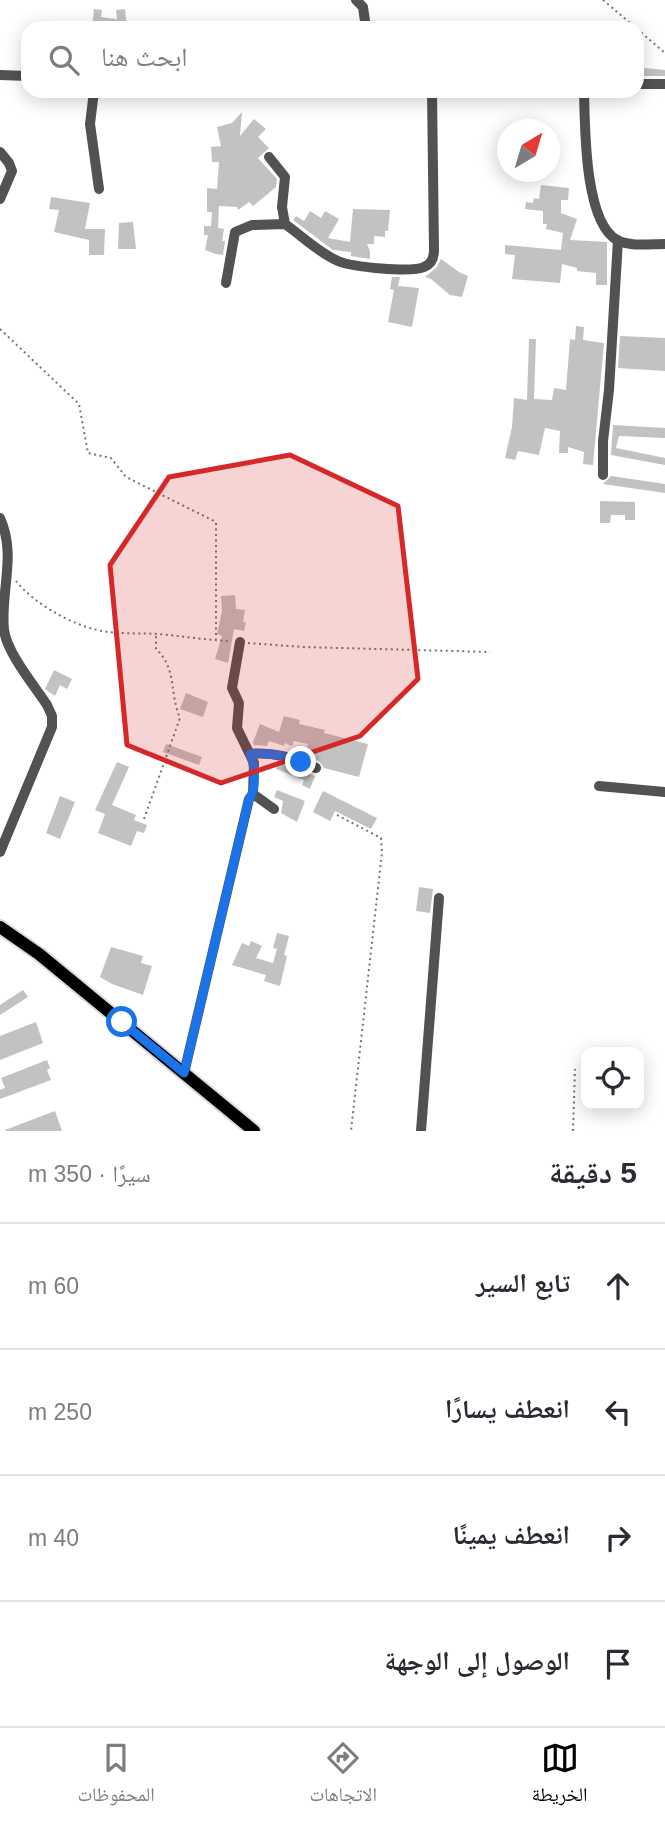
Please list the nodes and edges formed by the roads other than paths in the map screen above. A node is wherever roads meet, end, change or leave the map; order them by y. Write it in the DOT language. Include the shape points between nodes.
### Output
graph roads {
  1 [pos="356,0"];
  2 [pos="365,21"];
  3 [pos="0,75"];
  4 [pos="21,76"];
  5 [pos="644,84"];
  6 [pos="665,84"];
  7 [pos="93,98"];
  8 [pos="432,98"];
  9 [pos="584,98"];
  10 [pos="0,152"];
  11 [pos="269,157"];
  12 [pos="99,189"];
  13 [pos="0,199"];
  14 [pos="285,224"];
  15 [pos="618,240"];
  16 [pos="665,244"];
  17 [pos="226,282"];
  18 [pos="603,475"];
  19 [pos="0,518"];
  20 [pos="1,602"];
  21 [pos="1,621"];
  22 [pos="240,642"];
  23 [pos="250,754"];
  24 [pos="316,768"];
  25 [pos="599,786"];
  26 [pos="665,792"];
  27 [pos="253,794"];
  28 [pos="274,808"];
  29 [pos="0,852"];
  30 [pos="439,898"];
  31 [pos="0,927"];
  32 [pos="184,1073"];
  33 [pos="254,1131"];
  34 [pos="421,1131"];
  1 -- 2 [label="street" via="363,7"];
  3 -- 4 [label="street"];
  5 -- 6 [label="street"];
  7 -- 12 [label="street" via="90,124"];
  8 -- 14 [label="street" via="434,250 430,264 422,269 380,269 340,262"];
  9 -- 15 [label="street" via="592,192 604,226"];
  10 -- 13 [label="street" via="12,171"];
  11 -- 14 [label="street" via="285,177"];
  14 -- 17 [label="street" via="252,225 235,232"];
  15 -- 16 [label="street"];
  15 -- 18 [label="street"];
  19 -- 20 [label="street" via="9,549"];
  20 -- 21 [label="street"];
  21 -- 29 [label="street" via="9,645 47,705 52,727"];
  22 -- 23 [label="street" via="232,688 239,703 237,728"];
  23 -- 24 [label="street" via="287,756"];
  23 -- 27 [label="street"];
  25 -- 26 [label="street"];
  27 -- 28 [label="street"];
  27 -- 32 [label="street"];
  30 -- 34 [label="street"];
  31 -- 32 [label="main road"];
  32 -- 33 [label="main road"];
}
